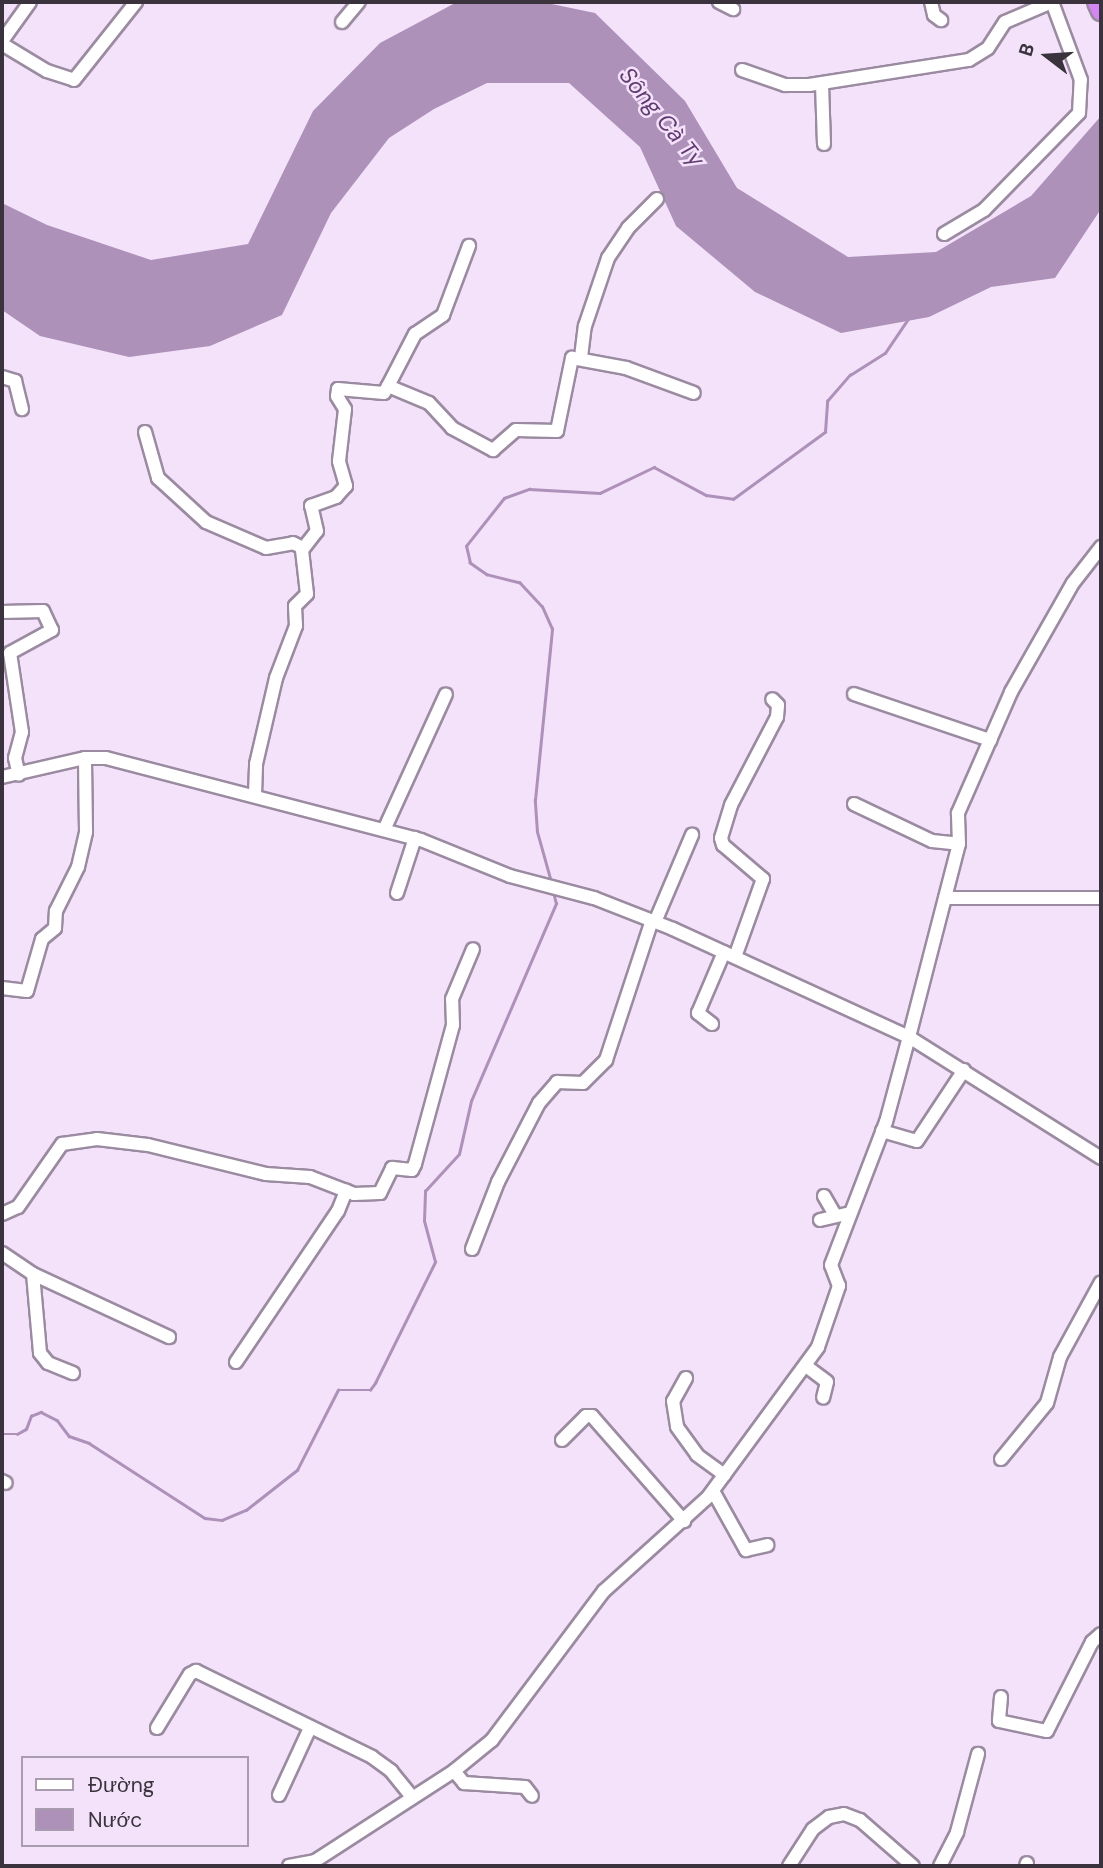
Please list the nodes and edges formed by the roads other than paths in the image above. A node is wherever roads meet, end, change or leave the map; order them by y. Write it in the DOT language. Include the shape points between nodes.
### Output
graph roads {
  1 [pos="30,2"];
  2 [pos="136,2"];
  3 [pos="359,2"];
  4 [pos="719,2"];
  5 [pos="931,2"];
  6 [pos="1052,2"];
  7 [pos="1097,2"];
  8 [pos="733,9"];
  9 [pos="1101,12"];
  10 [pos="941,20"];
  11 [pos="342,22"];
  12 [pos="2,43"];
  13 [pos="742,70"];
  14 [pos="822,84"];
  15 [pos="824,144"];
  16 [pos="657,199"];
  17 [pos="944,234"];
  18 [pos="469,246"];
  19 [pos="581,357"];
  20 [pos="2,377"];
  21 [pos="388,386"];
  22 [pos="694,393"];
  23 [pos="22,408"];
  24 [pos="145,432"];
  25 [pos="1101,547"];
  26 [pos="303,548"];
  27 [pos="2,612"];
  28 [pos="446,694"];
  29 [pos="854,694"];
  30 [pos="772,699"];
  31 [pos="990,740"];
  32 [pos="85,758"];
  33 [pos="19,775"];
  34 [pos="2,777"];
  35 [pos="255,795"];
  36 [pos="854,803"];
  37 [pos="384,830"];
  38 [pos="692,835"];
  39 [pos="415,838"];
  40 [pos="959,844"];
  41 [pos="397,893"];
  42 [pos="945,898"];
  43 [pos="1101,898"];
  44 [pos="653,921"];
  45 [pos="473,949"];
  46 [pos="729,954"];
  47 [pos="2,988"];
  48 [pos="712,1024"];
  49 [pos="909,1037"];
  50 [pos="964,1070"];
  51 [pos="882,1131"];
  52 [pos="1101,1158"];
  53 [pos="346,1191"];
  54 [pos="824,1196"];
  55 [pos="834,1213"];
  56 [pos="850,1213"];
  57 [pos="2,1214"];
  58 [pos="820,1220"];
  59 [pos="472,1250"];
  60 [pos="2,1253"];
  61 [pos="33,1274"];
  62 [pos="1101,1282"];
  63 [pos="169,1337"];
  64 [pos="236,1362"];
  65 [pos="806,1366"];
  66 [pos="73,1373"];
  67 [pos="686,1378"];
  68 [pos="823,1398"];
  69 [pos="562,1440"];
  70 [pos="1000,1459"];
  71 [pos="725,1475"];
  72 [pos="713,1491"];
  73 [pos="684,1521"];
  74 [pos="767,1545"];
  75 [pos="1101,1634"];
  76 [pos="1001,1697"];
  77 [pos="157,1728"];
  78 [pos="310,1728"];
  79 [pos="978,1754"];
  80 [pos="454,1771"];
  81 [pos="279,1794"];
  82 [pos="532,1796"];
  83 [pos="411,1797"];
  84 [pos="289,1866"];
  85 [pos="790,1866"];
  86 [pos="913,1866"];
  87 [pos="940,1866"];
  1 -- 12 [label="street"];
  2 -- 12 [label="street" via="74,80 47,71"];
  3 -- 11 [label="street"];
  4 -- 8 [label="street"];
  5 -- 10 [label="street" via="934,15"];
  6 -- 14 [label="street" via="1005,22 988,48 969,60"];
  6 -- 17 [label="street" via="1081,80 1079,113 984,210"];
  7 -- 9 [label="highway"];
  13 -- 14 [label="street" via="785,85"];
  14 -- 15 [label="street"];
  16 -- 19 [label="street" via="628,228 608,258 585,326"];
  18 -- 21 [label="street" via="443,315 415,334"];
  19 -- 21 [label="street" via="568,363 557,431 516,430 493,450 452,428 429,403"];
  19 -- 22 [label="street"];
  20 -- 23 [label="street" via="15,381"];
  21 -- 26 [label="street" via="384,393 337,390 345,409 339,461 346,486 337,497 313,505 317,531"];
  24 -- 26 [label="street" via="158,478 206,522 266,548 293,543"];
  25 -- 31 [label="street" via="1049,622"];
  26 -- 35 [label="street" via="307,594 295,606 296,626 276,678 256,764"];
  27 -- 33 [label="street" via="43,611 52,630 10,653 22,732 15,758"];
  28 -- 37 [label="street"];
  29 -- 31 [label="street"];
  30 -- 46 [label="street" via="778,705 777,717 731,805 721,838 723,845 763,879"];
  31 -- 40 [label="street" via="958,813"];
  32 -- 33 [label="street"];
  32 -- 35 [label="street" via="123,761"];
  32 -- 47 [label="street" via="86,832 78,867 56,911 55,928 41,939 27,991"];
  33 -- 34 [label="street"];
  35 -- 37 [label="street"];
  36 -- 40 [label="street" via="932,841"];
  37 -- 39 [label="street"];
  38 -- 44 [label="street"];
  39 -- 41 [label="street"];
  39 -- 44 [label="street" via="510,876 585,895"];
  40 -- 42 [label="street"];
  42 -- 43 [label="street"];
  42 -- 49 [label="street"];
  44 -- 46 [label="street"];
  44 -- 59 [label="street" via="606,1060 583,1083 557,1082 539,1103 498,1182"];
  45 -- 53 [label="street" via="452,999 453,1025 412,1170 392,1168 380,1193"];
  46 -- 48 [label="street" via="698,1013"];
  46 -- 49 [label="street"];
  49 -- 50 [label="street"];
  49 -- 51 [label="street"];
  50 -- 51 [label="street" via="917,1141"];
  50 -- 52 [label="street"];
  51 -- 56 [label="street"];
  53 -- 57 [label="street" via="310,1177 266,1174 148,1145 97,1139 62,1144 18,1207"];
  53 -- 64 [label="street" via="338,1212"];
  54 -- 55 [label="street"];
  55 -- 56 [label="street"];
  55 -- 58 [label="street"];
  56 -- 65 [label="street" via="831,1265 838,1290 818,1347"];
  60 -- 61 [label="street"];
  61 -- 63 [label="street"];
  61 -- 66 [label="street" via="40,1353 48,1363"];
  62 -- 70 [label="street" via="1060,1357 1047,1403"];
  65 -- 68 [label="street" via="827,1382"];
  65 -- 71 [label="street"];
  67 -- 71 [label="street" via="673,1401 677,1427 697,1455"];
  69 -- 73 [label="street" via="586,1416 592,1416"];
  71 -- 72 [label="street"];
  72 -- 73 [label="street"];
  72 -- 74 [label="street" via="746,1550"];
  73 -- 80 [label="street" via="604,1591 492,1740"];
  75 -- 76 [label="street" via="1092,1642 1047,1731 999,1721"];
  77 -- 78 [label="street" via="196,1671"];
  78 -- 81 [label="street"];
  78 -- 83 [label="street" via="384,1765"];
  79 -- 87 [label="street" via="957,1832"];
  80 -- 82 [label="street" via="464,1783 525,1787"];
  80 -- 83 [label="street"];
  83 -- 84 [label="street" via="315,1861"];
  85 -- 86 [label="street" via="813,1829 844,1814 860,1820"];
}
